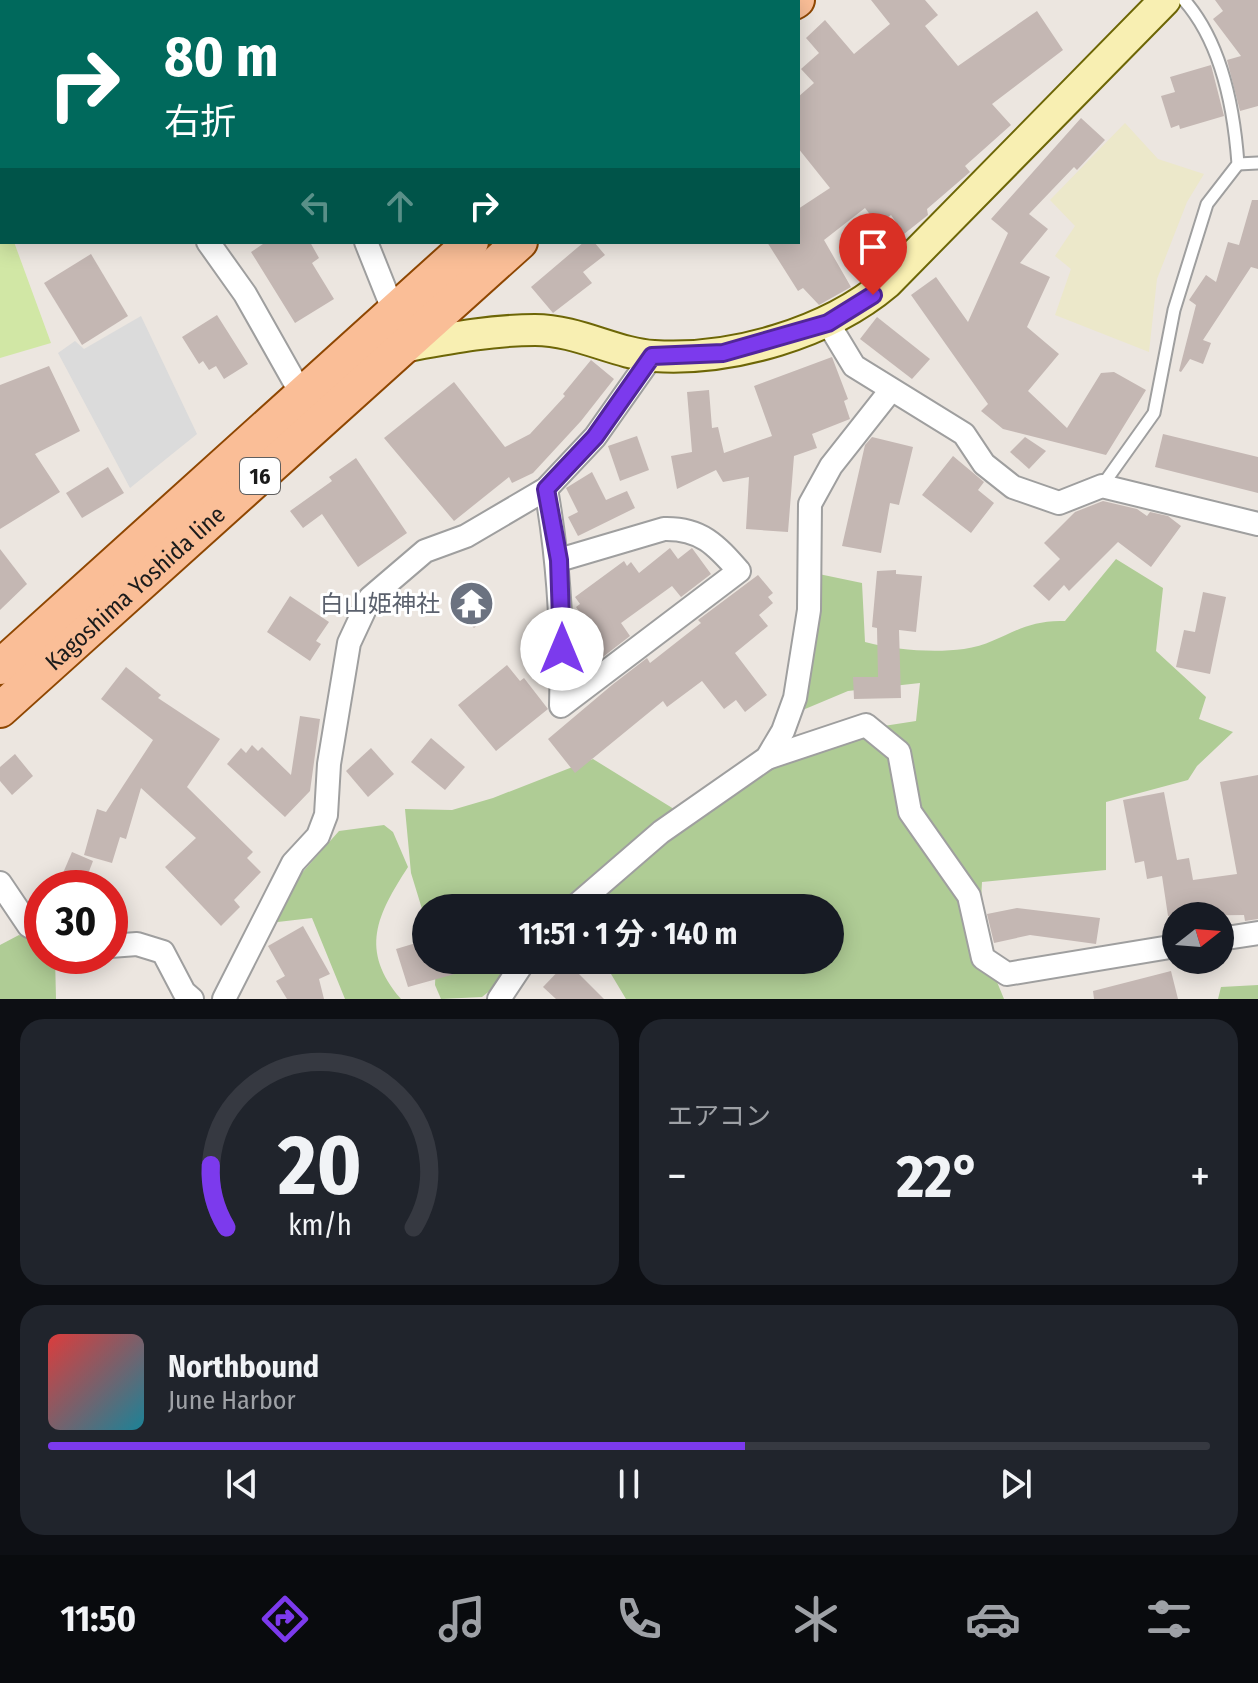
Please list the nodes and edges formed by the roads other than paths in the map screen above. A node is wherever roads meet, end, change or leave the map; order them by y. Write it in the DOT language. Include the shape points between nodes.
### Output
graph roads {
  1 [pos="1164,2"];
  2 [pos="1258,163"];
  3 [pos="1238,164"];
  4 [pos="209,244"];
  5 [pos="367,244"];
  6 [pos="469,244"];
  7 [pos="518,244"];
  8 [pos="394,312"];
  9 [pos="828,323"];
  10 [pos="402,347"];
  11 [pos="652,356"];
  12 [pos="891,390"];
  13 [pos="302,395"];
  14 [pos="1102,486"];
  15 [pos="546,489"];
  16 [pos="1258,524"];
  17 [pos="559,560"];
  18 [pos="0,667"];
  19 [pos="0,710"];
  20 [pos="767,758"];
  21 [pos="0,883"];
  22 [pos="589,894"];
  23 [pos="24,919"];
  24 [pos="1258,933"];
  25 [pos="1234,937"];
  26 [pos="128,945"];
  27 [pos="1162,948"];
  28 [pos="516,974"];
  29 [pos="192,999"];
  30 [pos="224,999"];
  31 [pos="499,999"];
  1 -- 3 [label="lane" via="1204,22 1234,114"];
  1 -- 9 [label="street" via="887,283 859,307"];
  2 -- 3 [label="lane"];
  3 -- 14 [label="lane" via="1207,204 1174,310 1154,413"];
  4 -- 13 [label="street" via="245,294"];
  5 -- 8 [label="street"];
  6 -- 8 [label="main road, Kagoshima Yoshida line / 16"];
  7 -- 10 [label="main road, Kagoshima Yoshida line / 16"];
  8 -- 13 [label="main road, Kagoshima Yoshida line / 16"];
  9 -- 11 [label="street" via="723,353"];
  9 -- 12 [label="street" via="854,366"];
  10 -- 11 [label="street" via="536,330 584,336"];
  10 -- 19 [label="main road, Kagoshima Yoshida line / 16"];
  11 -- 15 [label="street" via="595,437"];
  12 -- 14 [label="street" via="964,434 984,464 1013,487 1059,503"];
  12 -- 20 [label="street" via="831,466 810,504 809,610 795,698"];
  13 -- 18 [label="main road, Kagoshima Yoshida line / 16"];
  14 -- 16 [label="street"];
  15 -- 17 [label="street"];
  15 -- 30 [label="street" via="466,536 425,551 370,598 349,643 326,815 318,836 293,863"];
  17 -- 17 [label="street" via="561,706 739,571 713,541 680,529"];
  20 -- 22 [label="street" via="661,832"];
  20 -- 27 [label="street" via="866,725 888,741 904,764 914,820 969,896 983,958 1007,974"];
  21 -- 23 [label="street"];
  24 -- 25 [label="street"];
  26 -- 29 [label="street" via="163,952"];
  28 -- 31 [label="street"];
}
